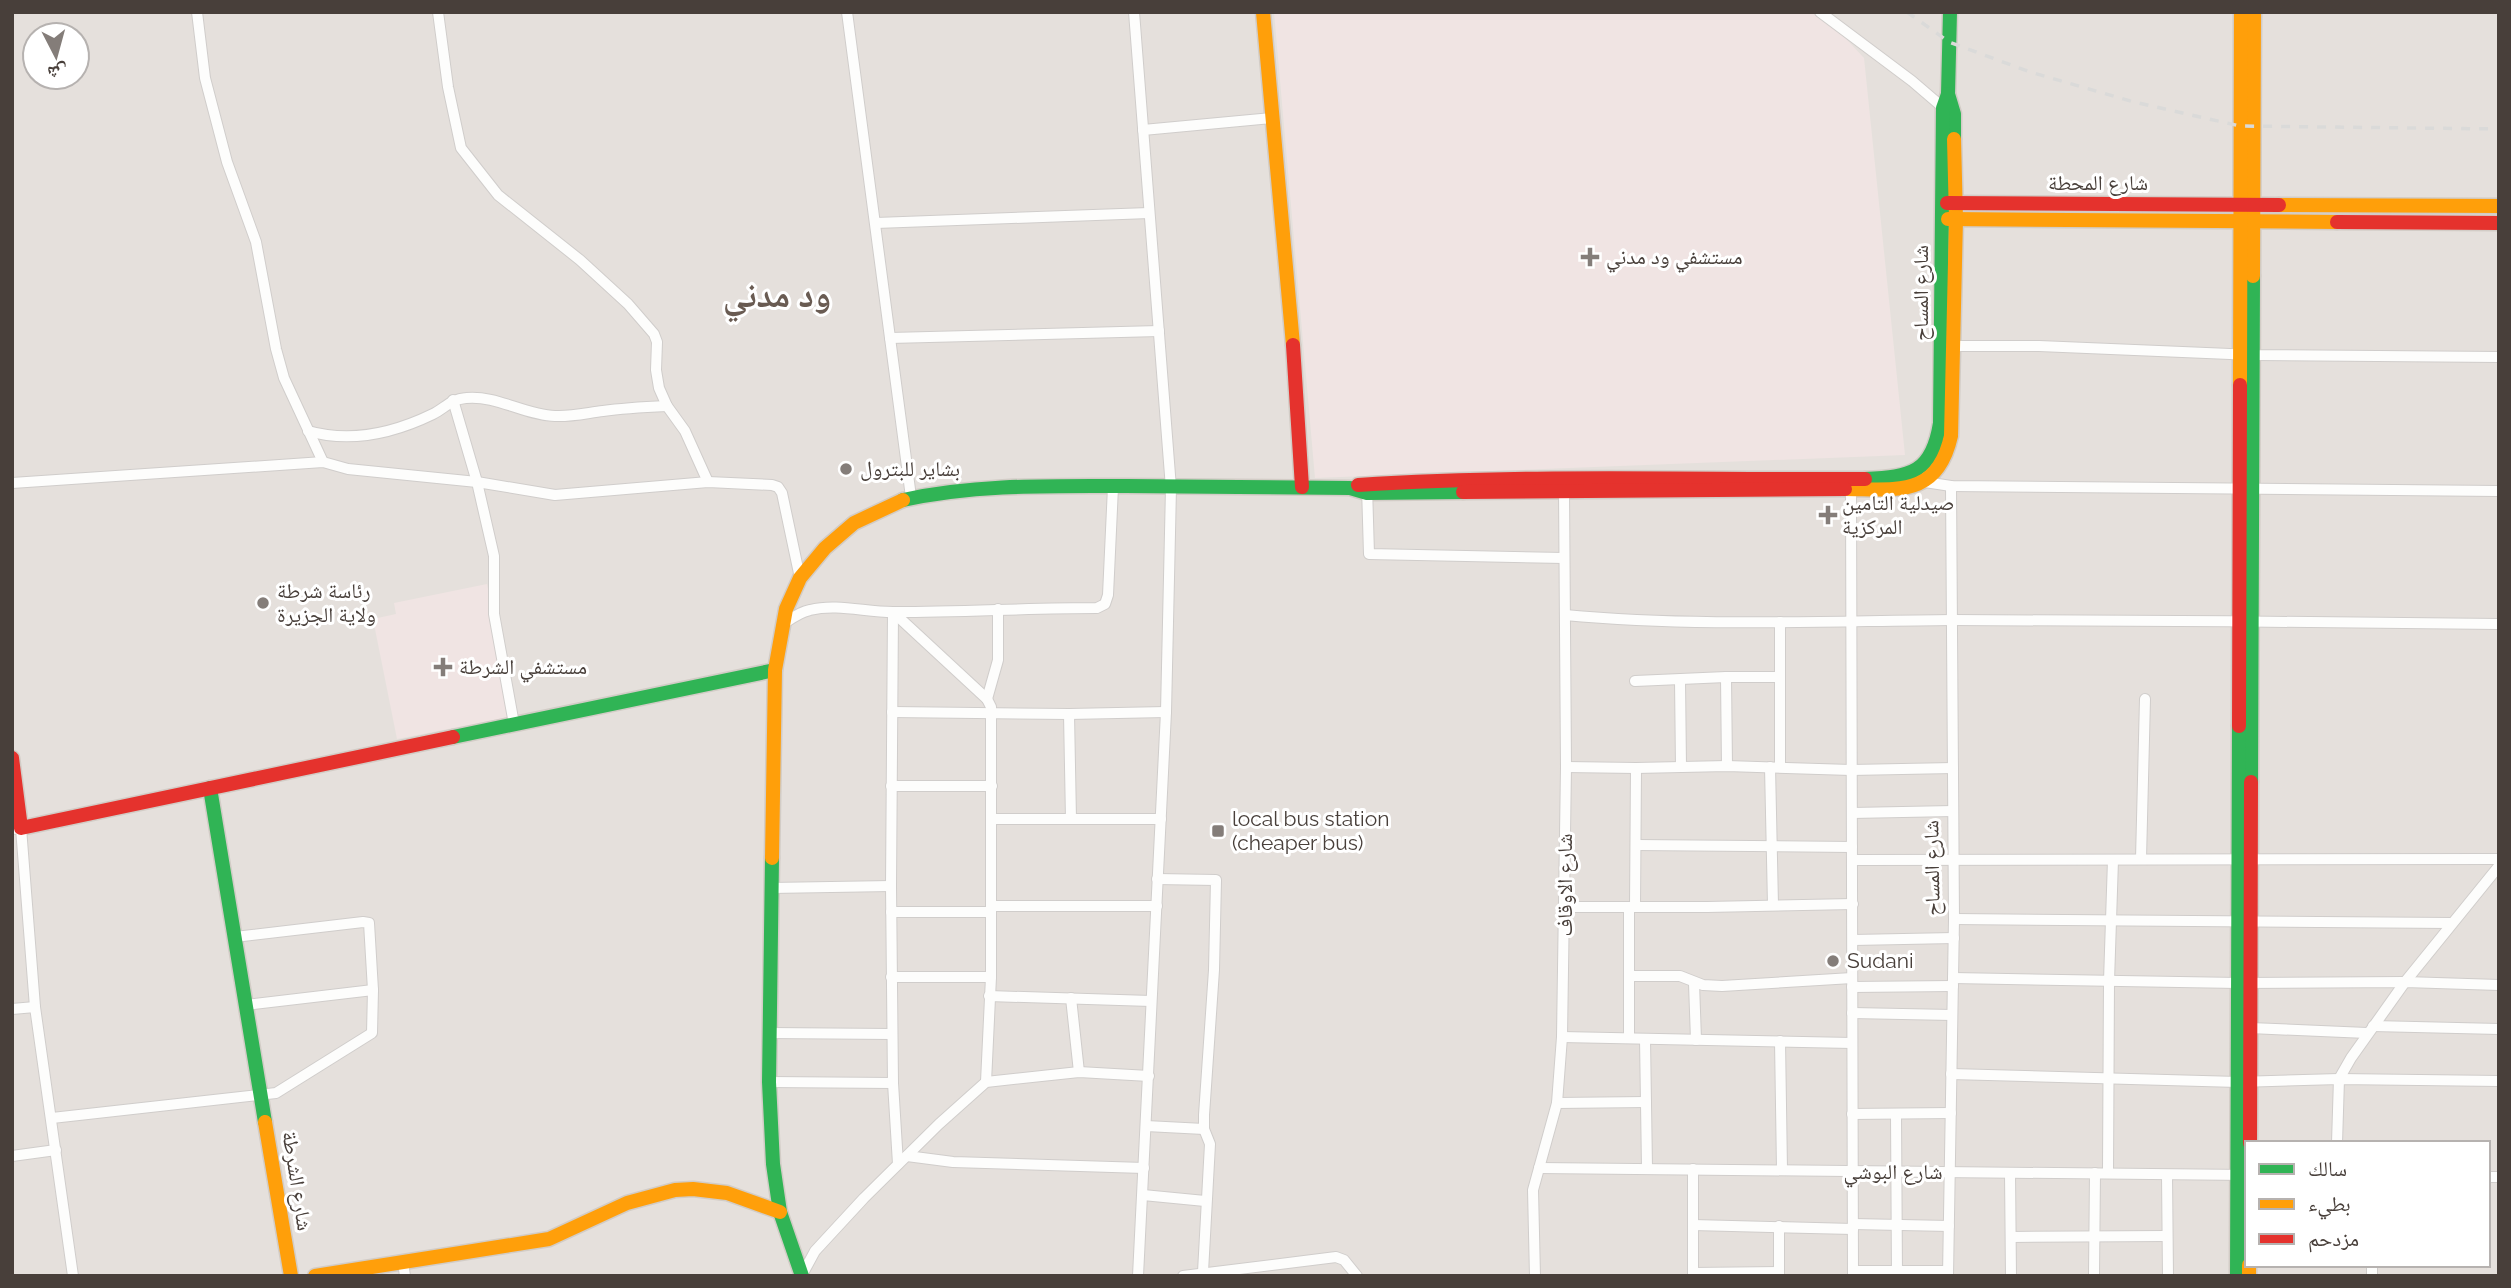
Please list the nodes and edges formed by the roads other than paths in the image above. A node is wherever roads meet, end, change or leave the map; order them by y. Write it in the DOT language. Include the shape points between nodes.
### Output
graph roads {
  1 [pos="197,12"];
  2 [pos="438,12"];
  3 [pos="847,12"];
  4 [pos="1134,12"];
  5 [pos="1263,12"];
  6 [pos="1820,12"];
  7 [pos="1950,12"];
  8 [pos="2241,12"];
  9 [pos="2253,12"];
  10 [pos="1948,111"];
  11 [pos="1272,118"];
  12 [pos="1143,130"];
  13 [pos="1949,203"];
  14 [pos="2248,205"];
  15 [pos="2499,206"];
  16 [pos="1149,213"];
  17 [pos="1949,219"];
  18 [pos="2247,220"];
  19 [pos="876,223"];
  20 [pos="2499,223"];
  21 [pos="1158,331"];
  22 [pos="890,338"];
  23 [pos="1954,346"];
  24 [pos="2247,355"];
  25 [pos="2499,356"];
  26 [pos="453,400"];
  27 [pos="667,406"];
  28 [pos="308,431"];
  29 [pos="323,462"];
  30 [pos="1921,477"];
  31 [pos="477,482"];
  32 [pos="708,482"];
  33 [pos="12,483"];
  34 [pos="1851,484"];
  35 [pos="1642,485"];
  36 [pos="1113,486"];
  37 [pos="1951,486"];
  38 [pos="1302,487"];
  39 [pos="1171,488"];
  40 [pos="1367,488"];
  41 [pos="2246,488"];
  42 [pos="1564,490"];
  43 [pos="2499,491"];
  44 [pos="911,497"];
  45 [pos="1564,558"];
  46 [pos="800,578"];
  47 [pos="998,608"];
  48 [pos="893,612"];
  49 [pos="1565,615"];
  50 [pos="1952,620"];
  51 [pos="1850,621"];
  52 [pos="1780,622"];
  53 [pos="2246,622"];
  54 [pos="2499,624"];
  55 [pos="782,625"];
  56 [pos="775,670"];
  57 [pos="1726,677"];
  58 [pos="1779,677"];
  59 [pos="1680,680"];
  60 [pos="1635,681"];
  61 [pos="987,699"];
  62 [pos="2145,699"];
  63 [pos="892,712"];
  64 [pos="1166,712"];
  65 [pos="992,713"];
  66 [pos="1069,714"];
  67 [pos="514,724"];
  68 [pos="12,758"];
  69 [pos="1727,766"];
  70 [pos="1566,767"];
  71 [pos="1681,767"];
  72 [pos="1775,767"];
  73 [pos="1636,768"];
  74 [pos="1953,768"];
  75 [pos="1851,770"];
  76 [pos="891,786"];
  77 [pos="992,786"];
  78 [pos="210,788"];
  79 [pos="1953,811"];
  80 [pos="1852,813"];
  81 [pos="1161,818"];
  82 [pos="992,819"];
  83 [pos="1071,819"];
  84 [pos="16,828"];
  85 [pos="1636,845"];
  86 [pos="1771,845"];
  87 [pos="1853,847"];
  88 [pos="2141,859"];
  89 [pos="2245,859"];
  90 [pos="2499,859"];
  91 [pos="1852,860"];
  92 [pos="1953,860"];
  93 [pos="2113,860"];
  94 [pos="2499,866"];
  95 [pos="1157,879"];
  96 [pos="891,886"];
  97 [pos="771,888"];
  98 [pos="1853,904"];
  99 [pos="1773,905"];
  100 [pos="1157,906"];
  101 [pos="1566,907"];
  102 [pos="1632,908"];
  103 [pos="991,909"];
  104 [pos="891,912"];
  105 [pos="1954,919"];
  106 [pos="2112,920"];
  107 [pos="2245,922"];
  108 [pos="2451,923"];
  109 [pos="235,937"];
  110 [pos="1954,938"];
  111 [pos="1853,940"];
  112 [pos="991,976"];
  113 [pos="1629,976"];
  114 [pos="891,977"];
  115 [pos="2109,981"];
  116 [pos="1852,982"];
  117 [pos="1953,982"];
  118 [pos="2405,982"];
  119 [pos="1694,983"];
  120 [pos="2244,983"];
  121 [pos="2499,985"];
  122 [pos="373,990"];
  123 [pos="989,996"];
  124 [pos="1071,998"];
  125 [pos="1151,1001"];
  126 [pos="246,1005"];
  127 [pos="35,1007"];
  128 [pos="12,1009"];
  129 [pos="1852,1013"];
  130 [pos="1952,1015"];
  131 [pos="2250,1028"];
  132 [pos="2499,1029"];
  133 [pos="2370,1030"];
  134 [pos="769,1033"];
  135 [pos="892,1034"];
  136 [pos="1562,1037"];
  137 [pos="1629,1038"];
  138 [pos="1645,1039"];
  139 [pos="1696,1040"];
  140 [pos="1780,1041"];
  141 [pos="1852,1043"];
  142 [pos="1079,1072"];
  143 [pos="1951,1074"];
  144 [pos="1149,1076"];
  145 [pos="2109,1078"];
  146 [pos="2339,1079"];
  147 [pos="2499,1081"];
  148 [pos="769,1082"];
  149 [pos="986,1082"];
  150 [pos="2244,1082"];
  151 [pos="892,1083"];
  152 [pos="261,1094"];
  153 [pos="1646,1102"];
  154 [pos="1557,1103"];
  155 [pos="1951,1113"];
  156 [pos="1852,1114"];
  157 [pos="1896,1114"];
  158 [pos="52,1118"];
  159 [pos="1146,1126"];
  160 [pos="1204,1129"];
  161 [pos="2250,1141"];
  162 [pos="2337,1141"];
  163 [pos="56,1150"];
  164 [pos="12,1156"];
  165 [pos="907,1156"];
  166 [pos="898,1164"];
  167 [pos="1144,1168"];
  168 [pos="1539,1168"];
  169 [pos="1647,1168"];
  170 [pos="1693,1169"];
  171 [pos="1782,1170"];
  172 [pos="1853,1172"];
  173 [pos="1896,1172"];
  174 [pos="1950,1172"];
  175 [pos="2010,1173"];
  176 [pos="2095,1173"];
  177 [pos="2108,1173"];
  178 [pos="2167,1175"];
  179 [pos="2242,1175"];
  180 [pos="1143,1195"];
  181 [pos="1205,1201"];
  182 [pos="780,1212"];
  183 [pos="1693,1225"];
  184 [pos="1896,1225"];
  185 [pos="1779,1226"];
  186 [pos="1949,1226"];
  187 [pos="1853,1227"];
  188 [pos="2167,1236"];
  189 [pos="2011,1237"];
  190 [pos="2094,1237"];
  191 [pos="404,1269"];
  192 [pos="1203,1272"];
  193 [pos="1853,1273"];
  194 [pos="1693,1274"];
  195 [pos="1779,1274"];
  196 [pos="1897,1274"];
  197 [pos="1948,1274"];
  198 [pos="802,1275"];
  199 [pos="73,1276"];
  200 [pos="290,1276"];
  201 [pos="315,1276"];
  202 [pos="1138,1276"];
  203 [pos="1183,1276"];
  204 [pos="1357,1276"];
  205 [pos="1535,1276"];
  206 [pos="2011,1276"];
  207 [pos="2094,1276"];
  208 [pos="2168,1276"];
  209 [pos="2237,1276"];
  1 -- 28 [label="street" via="205,78 227,162 256,242 275,349"];
  2 -- 27 [label="street" via="461,148 498,195 580,260 654,334 657,380"];
  3 -- 19 [label="street"];
  4 -- 12 [label="street"];
  5 -- 11 [label="main road"];
  6 -- 10 [label="street"];
  7 -- 10 [label="main road"];
  8 -- 14 [label="main road"];
  9 -- 14 [label="main road"];
  10 -- 13 [label="main road"];
  11 -- 12 [label="street"];
  11 -- 38 [label="main road"];
  12 -- 16 [label="street"];
  13 -- 14 [label="main road, شارع المحطة"];
  13 -- 17 [label="main road"];
  14 -- 15 [label="main road, شارع المحطة"];
  14 -- 18 [label="main road"];
  16 -- 19 [label="street"];
  16 -- 21 [label="street"];
  17 -- 18 [label="main road, شارع المحطة"];
  17 -- 23 [label="main road, شارع المساح"];
  17 -- 30 [label="main road, شارع المساح" via="1939,435"];
  18 -- 20 [label="main road, شارع المحطة"];
  18 -- 24 [label="main road"];
  19 -- 22 [label="street"];
  21 -- 22 [label="street"];
  21 -- 39 [label="street"];
  22 -- 44 [label="street"];
  23 -- 24 [label="street"];
  23 -- 30 [label="main road, شارع المساح" via="1949,447 1937,471"];
  24 -- 25 [label="street"];
  24 -- 41 [label="main road"];
  26 -- 27 [label="street" via="485,398 557,417"];
  26 -- 28 [label="street" via="409,424 359,437"];
  26 -- 31 [label="street"];
  27 -- 32 [label="street" via="683,427"];
  28 -- 29 [label="street"];
  29 -- 31 [label="street" via="361,471"];
  29 -- 33 [label="street"];
  30 -- 34 [label="main road"];
  30 -- 37 [label="street"];
  31 -- 32 [label="street" via="555,495"];
  31 -- 67 [label="street" via="494,556 494,614"];
  32 -- 46 [label="street" via="778,487"];
  34 -- 35 [label="main road"];
  34 -- 51 [label="street"];
  35 -- 40 [label="main road"];
  35 -- 42 [label="main road"];
  36 -- 39 [label="main road"];
  36 -- 44 [label="main road" via="1006,487"];
  36 -- 47 [label="street" via="1105,604 1097,608"];
  37 -- 41 [label="street"];
  37 -- 50 [label="street, شارع المساح"];
  38 -- 39 [label="main road"];
  38 -- 40 [label="main road"];
  39 -- 64 [label="street"];
  40 -- 42 [label="main road"];
  40 -- 45 [label="street" via="1367,551 1371,555"];
  41 -- 43 [label="street"];
  41 -- 53 [label="main road"];
  42 -- 45 [label="street, شارع الاوقاف"];
  44 -- 46 [label="main road" via="854,523"];
  45 -- 49 [label="street, شارع الاوقاف"];
  46 -- 55 [label="main road"];
  47 -- 48 [label="street"];
  47 -- 61 [label="street" via="998,660"];
  48 -- 55 [label="street" via="814,609"];
  48 -- 61 [label="street"];
  48 -- 63 [label="street"];
  49 -- 52 [label="street"];
  49 -- 70 [label="street, شارع الاوقاف"];
  50 -- 51 [label="street"];
  50 -- 53 [label="street"];
  50 -- 74 [label="street, شارع المساح"];
  51 -- 52 [label="street"];
  51 -- 75 [label="street"];
  52 -- 58 [label="street"];
  53 -- 54 [label="street"];
  53 -- 89 [label="main road"];
  55 -- 56 [label="main road"];
  56 -- 67 [label="main road"];
  56 -- 97 [label="main road"];
  57 -- 58 [label="street"];
  57 -- 59 [label="street"];
  57 -- 69 [label="street"];
  58 -- 72 [label="street"];
  59 -- 60 [label="street"];
  59 -- 71 [label="street"];
  61 -- 65 [label="street"];
  62 -- 88 [label="street"];
  63 -- 65 [label="street"];
  63 -- 76 [label="street"];
  64 -- 66 [label="street"];
  64 -- 81 [label="street"];
  65 -- 66 [label="street"];
  65 -- 77 [label="street"];
  66 -- 83 [label="street"];
  67 -- 78 [label="main road"];
  68 -- 84 [label="main road"];
  69 -- 71 [label="street"];
  69 -- 72 [label="street"];
  70 -- 73 [label="street"];
  70 -- 101 [label="street, شارع الاوقاف"];
  71 -- 73 [label="street"];
  72 -- 75 [label="street"];
  72 -- 86 [label="street"];
  73 -- 85 [label="street"];
  74 -- 75 [label="street"];
  74 -- 79 [label="street, شارع المساح"];
  75 -- 80 [label="street"];
  76 -- 77 [label="street"];
  76 -- 96 [label="street"];
  77 -- 82 [label="street"];
  78 -- 84 [label="main road"];
  78 -- 109 [label="main road, شارع الشرطة"];
  79 -- 80 [label="street"];
  79 -- 92 [label="street, شارع المساح"];
  80 -- 87 [label="street"];
  81 -- 83 [label="street"];
  81 -- 95 [label="street"];
  82 -- 83 [label="street"];
  82 -- 103 [label="street"];
  84 -- 127 [label="street"];
  85 -- 86 [label="street"];
  85 -- 102 [label="street"];
  86 -- 87 [label="street"];
  86 -- 99 [label="street"];
  87 -- 91 [label="street"];
  88 -- 89 [label="street"];
  88 -- 93 [label="street"];
  89 -- 90 [label="street"];
  89 -- 107 [label="main road"];
  91 -- 92 [label="street"];
  91 -- 98 [label="street"];
  92 -- 93 [label="street"];
  92 -- 105 [label="street, شارع المساح"];
  93 -- 106 [label="street"];
  94 -- 108 [label="street"];
  95 -- 100 [label="street"];
  95 -- 160 [label="street" via="1216,880"];
  96 -- 97 [label="street"];
  96 -- 104 [label="street"];
  97 -- 134 [label="main road"];
  98 -- 99 [label="street"];
  98 -- 111 [label="street"];
  99 -- 102 [label="street"];
  100 -- 103 [label="street"];
  100 -- 125 [label="street"];
  101 -- 102 [label="street"];
  101 -- 136 [label="street, شارع الاوقاف"];
  102 -- 113 [label="street"];
  103 -- 104 [label="street"];
  103 -- 112 [label="street"];
  104 -- 114 [label="street"];
  105 -- 106 [label="street"];
  105 -- 110 [label="street, شارع المساح"];
  106 -- 107 [label="street"];
  106 -- 115 [label="street"];
  107 -- 108 [label="street"];
  107 -- 120 [label="main road"];
  108 -- 118 [label="street"];
  109 -- 122 [label="street" via="369,923"];
  109 -- 126 [label="main road, شارع الشرطة"];
  110 -- 111 [label="street"];
  110 -- 117 [label="street, شارع المساح"];
  111 -- 116 [label="street"];
  112 -- 114 [label="street"];
  112 -- 123 [label="street"];
  113 -- 119 [label="street" via="1681,976"];
  113 -- 137 [label="street"];
  114 -- 135 [label="street"];
  115 -- 117 [label="street"];
  115 -- 120 [label="street"];
  115 -- 145 [label="street"];
  116 -- 117 [label="street"];
  116 -- 119 [label="street"];
  116 -- 129 [label="street"];
  117 -- 130 [label="street, شارع المساح"];
  118 -- 120 [label="street"];
  118 -- 121 [label="street"];
  118 -- 133 [label="street"];
  119 -- 139 [label="street"];
  120 -- 131 [label="main road"];
  120 -- 150 [label="main road"];
  122 -- 126 [label="street"];
  122 -- 152 [label="street" via="369,1036 280,1091"];
  123 -- 124 [label="street"];
  123 -- 149 [label="street"];
  124 -- 125 [label="street"];
  124 -- 142 [label="street"];
  125 -- 144 [label="street"];
  126 -- 152 [label="main road, شارع الشرطة"];
  127 -- 128 [label="street"];
  127 -- 158 [label="street"];
  129 -- 130 [label="street"];
  129 -- 141 [label="street"];
  130 -- 143 [label="street, شارع المساح"];
  131 -- 133 [label="street"];
  131 -- 150 [label="main road"];
  132 -- 133 [label="street"];
  133 -- 146 [label="street"];
  134 -- 135 [label="street"];
  134 -- 148 [label="main road"];
  135 -- 151 [label="street"];
  136 -- 137 [label="street"];
  136 -- 154 [label="street, شارع الاوقاف"];
  137 -- 138 [label="street"];
  138 -- 139 [label="street"];
  138 -- 153 [label="street"];
  139 -- 140 [label="street"];
  140 -- 141 [label="street"];
  140 -- 171 [label="street"];
  141 -- 156 [label="street"];
  142 -- 144 [label="street"];
  142 -- 149 [label="street"];
  143 -- 145 [label="street"];
  143 -- 155 [label="street, شارع المساح"];
  144 -- 159 [label="street"];
  145 -- 150 [label="street"];
  145 -- 177 [label="street"];
  146 -- 147 [label="street"];
  146 -- 150 [label="street"];
  146 -- 162 [label="street"];
  148 -- 151 [label="street"];
  148 -- 182 [label="main road"];
  149 -- 165 [label="street"];
  150 -- 161 [label="main road"];
  150 -- 179 [label="main road"];
  151 -- 166 [label="street"];
  152 -- 158 [label="street"];
  152 -- 200 [label="main road, شارع الشرطة"];
  153 -- 154 [label="street"];
  153 -- 169 [label="street"];
  154 -- 168 [label="street, شارع الاوقاف"];
  155 -- 157 [label="street"];
  155 -- 174 [label="street, شارع المساح"];
  156 -- 157 [label="street"];
  156 -- 172 [label="street"];
  157 -- 173 [label="street"];
  158 -- 163 [label="street"];
  159 -- 160 [label="street"];
  159 -- 167 [label="street"];
  160 -- 181 [label="street" via="1210,1144"];
  163 -- 164 [label="street"];
  163 -- 199 [label="street"];
  165 -- 166 [label="street"];
  165 -- 167 [label="street" via="953,1162"];
  166 -- 198 [label="street" via="816,1251"];
  167 -- 180 [label="street"];
  168 -- 169 [label="street, شارع البوشي"];
  168 -- 205 [label="street, شارع الاوقاف" via="1533,1191"];
  169 -- 170 [label="street, شارع البوشي"];
  170 -- 171 [label="street, شارع البوشي"];
  170 -- 183 [label="street"];
  171 -- 172 [label="street, شارع البوشي"];
  172 -- 173 [label="street, شارع البوشي"];
  172 -- 187 [label="street"];
  173 -- 174 [label="street, شارع البوشي"];
  173 -- 184 [label="street"];
  174 -- 175 [label="street, شارع البوشي"];
  174 -- 186 [label="street, شارع المساح"];
  175 -- 176 [label="street, شارع البوشي"];
  175 -- 189 [label="street"];
  176 -- 177 [label="street, شارع البوشي"];
  176 -- 190 [label="street"];
  177 -- 178 [label="street, شارع البوشي"];
  178 -- 179 [label="street, شارع البوشي"];
  178 -- 188 [label="street"];
  179 -- 209 [label="main road"];
  180 -- 181 [label="street"];
  180 -- 202 [label="street"];
  181 -- 192 [label="street"];
  182 -- 191 [label="main road" via="750,1198 693,1188 638,1199 549,1239"];
  182 -- 198 [label="main road"];
  183 -- 185 [label="street"];
  183 -- 194 [label="street"];
  184 -- 186 [label="street"];
  184 -- 187 [label="street"];
  184 -- 196 [label="street"];
  185 -- 187 [label="street"];
  185 -- 195 [label="street"];
  186 -- 197 [label="street, شارع المساح"];
  187 -- 193 [label="street"];
  188 -- 190 [label="street"];
  188 -- 208 [label="street"];
  189 -- 190 [label="street"];
  189 -- 206 [label="street"];
  190 -- 207 [label="street"];
  191 -- 201 [label="main road"];
  192 -- 203 [label="street"];
  192 -- 204 [label="street" via="1336,1257"];
  193 -- 196 [label="street"];
  194 -- 195 [label="street"];
  196 -- 197 [label="street"];
}
